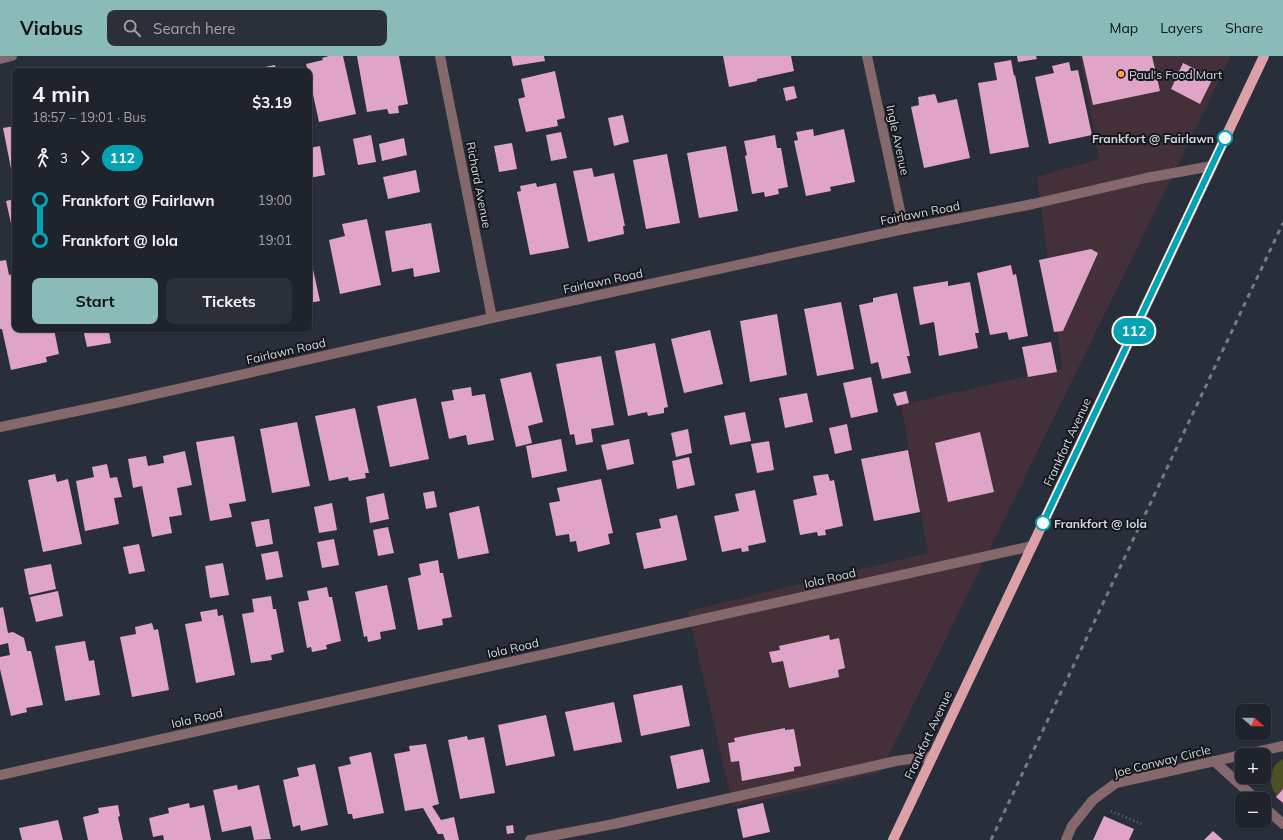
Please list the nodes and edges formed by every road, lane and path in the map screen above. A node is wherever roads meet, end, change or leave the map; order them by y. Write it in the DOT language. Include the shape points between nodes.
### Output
graph roads {
  1 [pos="12,56"];
  2 [pos="440,56"];
  3 [pos="867,56"];
  4 [pos="1264,56"];
  5 [pos="0,58"];
  6 [pos="1212,166"];
  7 [pos="904,229"];
  8 [pos="492,318"];
  9 [pos="0,427"];
  10 [pos="1032,546"];
  11 [pos="1283,746"];
  12 [pos="1271,749"];
  13 [pos="933,756"];
  14 [pos="1235,756"];
  15 [pos="1214,761"];
  16 [pos="0,775"];
  17 [pos="1248,792"];
  18 [pos="1108,810"];
  19 [pos="1271,813"];
  20 [pos="1283,824"];
  21 [pos="1144,825"];
  22 [pos="530,840"];
  23 [pos="893,840"];
  24 [pos="1066,840"];
  1 -- 5 [label="street"];
  2 -- 8 [label="street, Richard Avenue"];
  3 -- 7 [label="street, Ingle Avenue"];
  4 -- 6 [label="main road, Frankfort Avenue"];
  6 -- 7 [label="street, Fairlawn Road"];
  6 -- 10 [label="main road, Frankfort Avenue"];
  7 -- 8 [label="street, Fairlawn Road"];
  8 -- 9 [label="street, Fairlawn Road"];
  10 -- 13 [label="main road, Frankfort Avenue"];
  10 -- 16 [label="street, Iola Road"];
  11 -- 12 [label="street, Joe Conway Circle"];
  13 -- 22 [label="street" via="896,761 614,824"];
  13 -- 23 [label="main road, Frankfort Avenue"];
  14 -- 15 [label="street, Joe Conway Circle"];
  15 -- 17 [label="street"];
  15 -- 24 [label="street, Joe Conway Circle" via="1116,783 1093,800 1072,826"];
  18 -- 21 [label="path"];
  19 -- 20 [label="street"];
}
